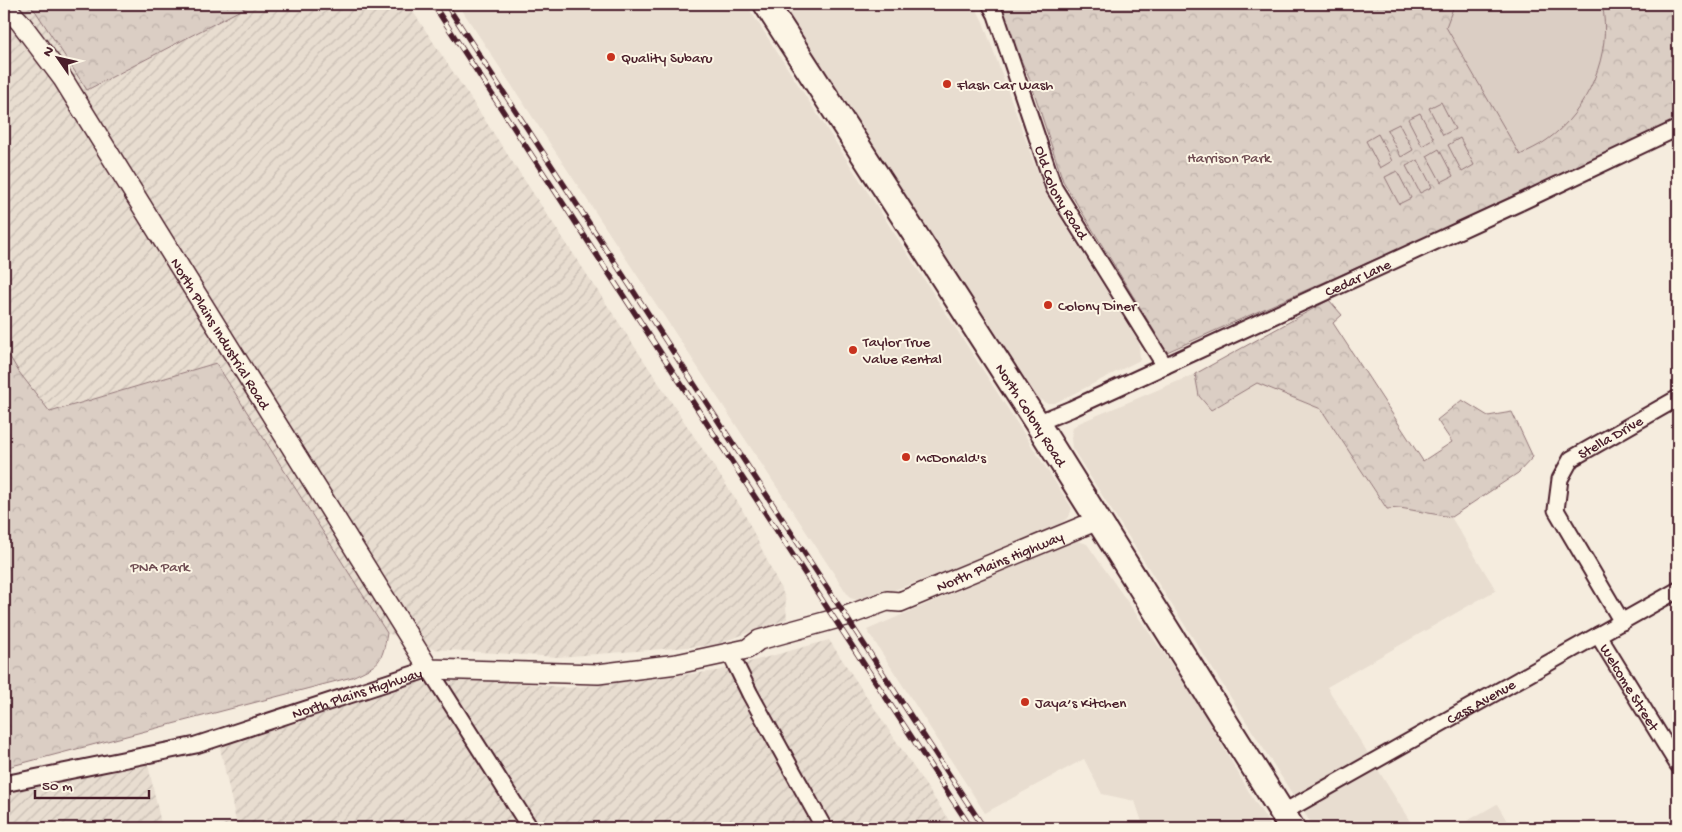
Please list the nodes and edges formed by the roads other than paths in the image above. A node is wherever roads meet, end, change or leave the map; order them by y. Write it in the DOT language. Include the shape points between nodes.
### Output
graph roads {
  1 [pos="766,4"];
  2 [pos="990,4"];
  3 [pos="4,5"];
  4 [pos="1678,128"];
  5 [pos="1165,366"];
  6 [pos="1678,398"];
  7 [pos="1037,423"];
  8 [pos="1098,520"];
  9 [pos="1678,590"];
  10 [pos="1622,622"];
  11 [pos="1598,635"];
  12 [pos="738,651"];
  13 [pos="429,668"];
  14 [pos="1678,765"];
  15 [pos="4,784"];
  16 [pos="1286,820"];
  17 [pos="530,828"];
  18 [pos="824,828"];
  1 -- 7 [label="main road, North Colony Road"];
  2 -- 5 [label="street, Old Colony Road" via="1054,188"];
  3 -- 13 [label="street, North Plains Industrial Road" via="63,79"];
  4 -- 5 [label="street, Cedar Lane"];
  5 -- 7 [label="street, Cedar Lane"];
  6 -- 10 [label="street, Stella Drive" via="1571,459 1560,479 1556,510"];
  7 -- 8 [label="main road, North Colony Road"];
  8 -- 12 [label="street, North Plains Highway" via="900,602 886,601 759,640"];
  8 -- 16 [label="main road, North Colony Road"];
  9 -- 10 [label="street, Cass Avenue"];
  10 -- 11 [label="street, Cass Avenue"];
  11 -- 14 [label="street, Welcome Street"];
  11 -- 16 [label="street, Cass Avenue"];
  12 -- 13 [label="street, North Plains Highway" via="677,664 598,674"];
  12 -- 18 [label="street" via="750,694"];
  13 -- 15 [label="street, North Plains Highway" via="196,745"];
  13 -- 17 [label="street"];
}
